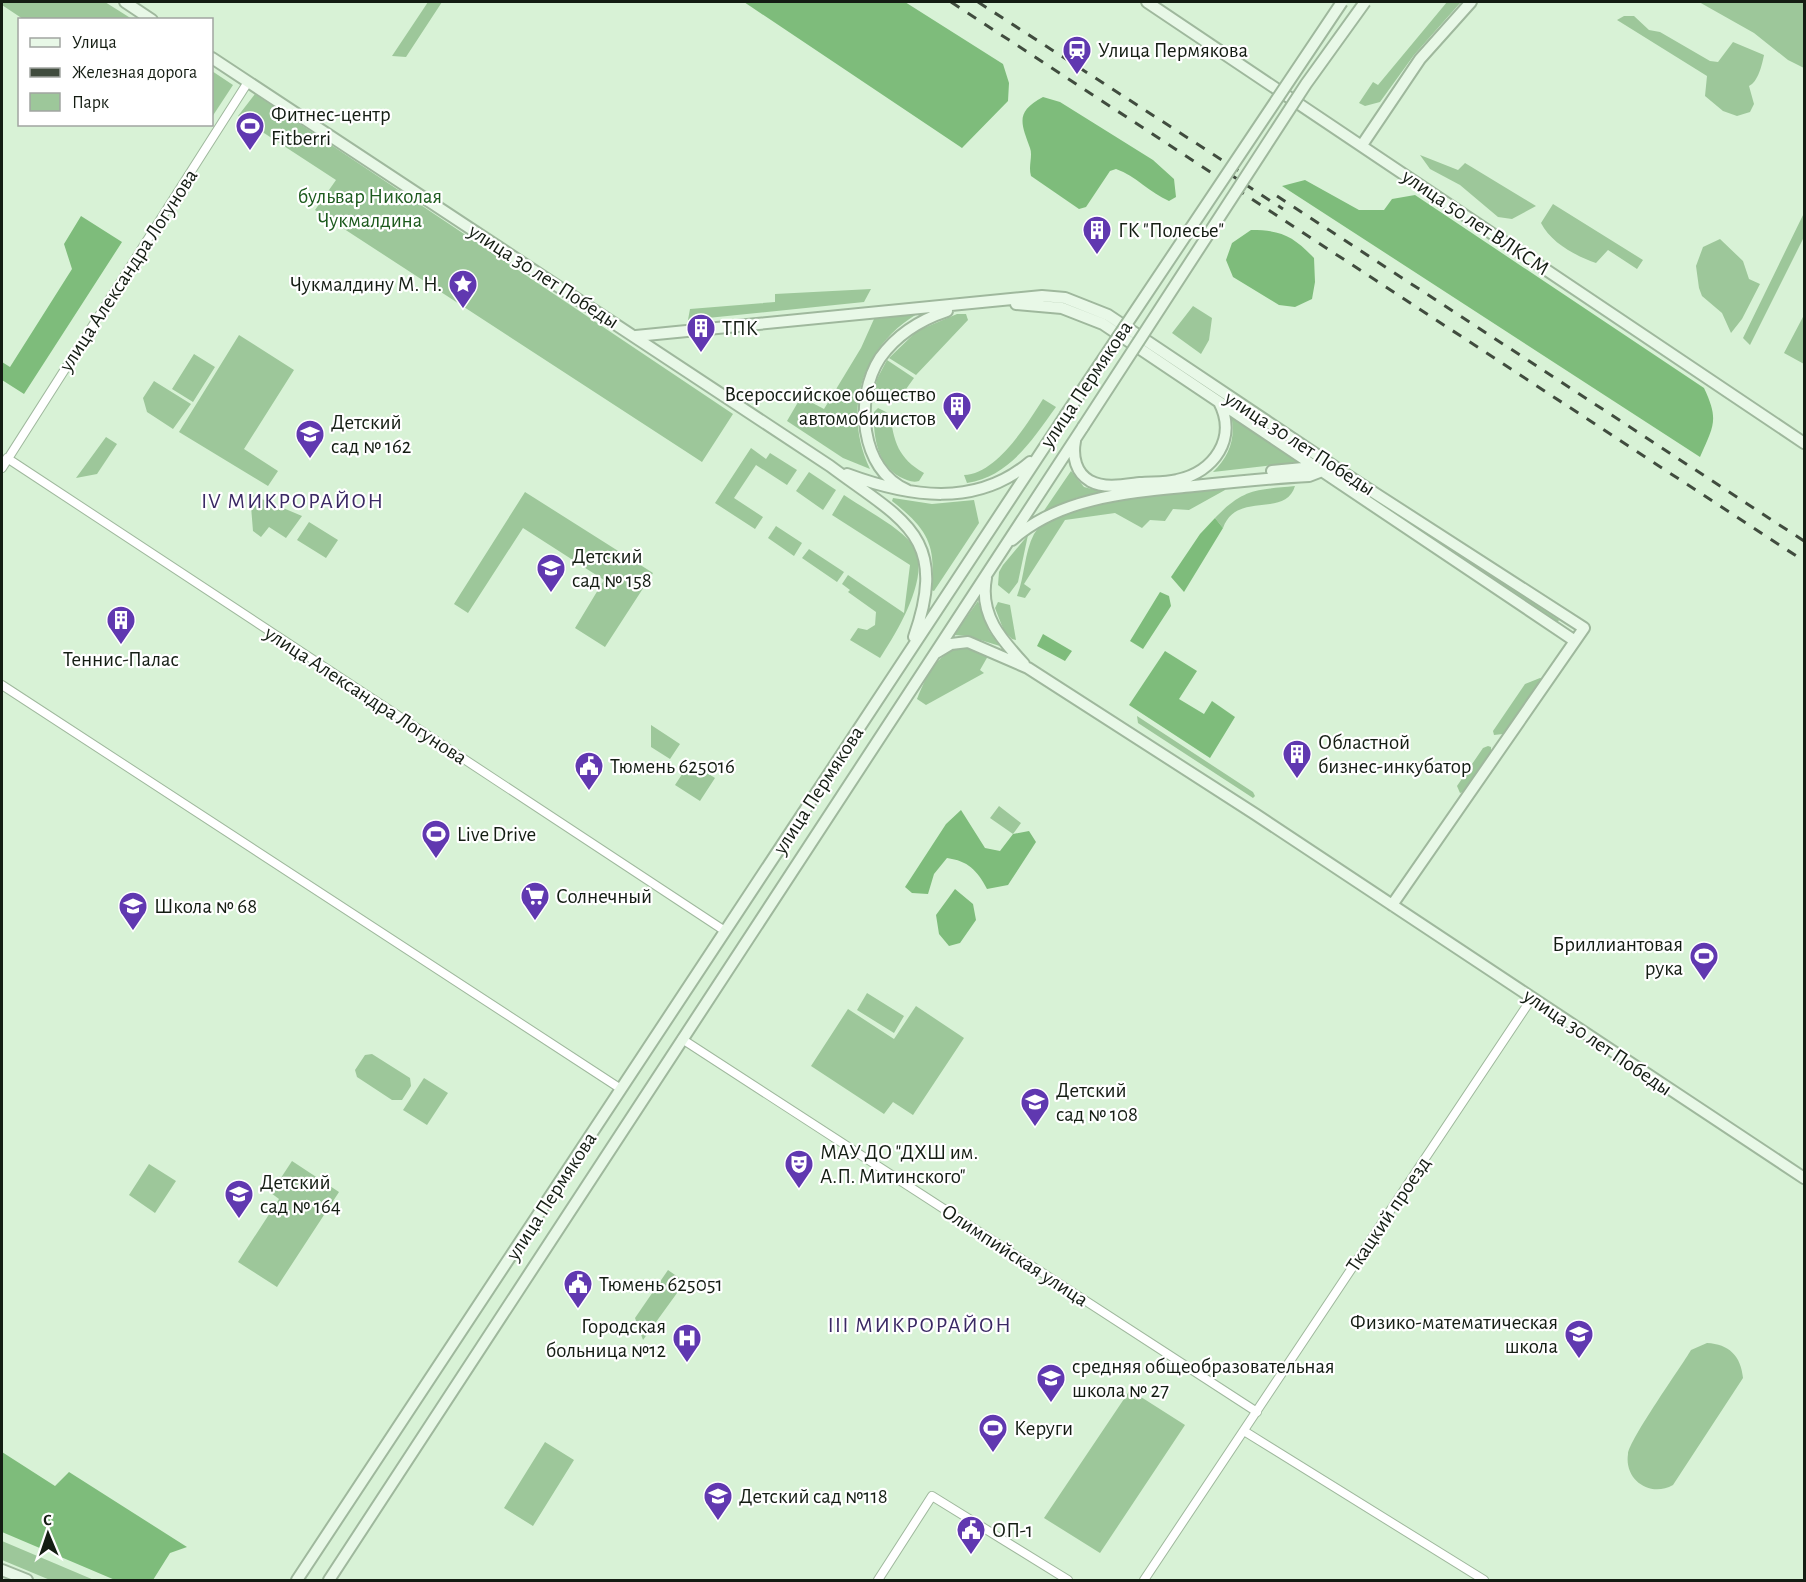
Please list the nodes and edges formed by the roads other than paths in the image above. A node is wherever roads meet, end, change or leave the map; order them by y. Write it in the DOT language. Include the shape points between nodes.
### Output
graph roads {
  1 [pos="125,2"];
  2 [pos="1147,2"];
  3 [pos="1342,2"];
  4 [pos="1365,2"];
  5 [pos="1471,2"];
  6 [pos="150,18"];
  7 [pos="213,59"];
  8 [pos="248,82"];
  9 [pos="1362,145"];
  10 [pos="988,302"];
  11 [pos="973,303"];
  12 [pos="636,336"];
  13 [pos="1219,402"];
  14 [pos="1076,437"];
  15 [pos="1804,443"];
  16 [pos="1042,451"];
  17 [pos="7,458"];
  18 [pos="830,466"];
  19 [pos="1325,467"];
  20 [pos="2,468"];
  21 [pos="1177,480"];
  22 [pos="907,490"];
  23 [pos="1003,548"];
  24 [pos="988,571"];
  25 [pos="1575,641"];
  26 [pos="905,658"];
  27 [pos="929,659"];
  28 [pos="1029,668"];
  29 [pos="2,685"];
  30 [pos="1392,905"];
  31 [pos="725,931"];
  32 [pos="1532,998"];
  33 [pos="682,1039"];
  34 [pos="621,1089"];
  35 [pos="1804,1178"];
  36 [pos="1257,1412"];
  37 [pos="1244,1431"];
  38 [pos="2,1570"];
  39 [pos="27,1581"];
  40 [pos="297,1581"];
  41 [pos="329,1581"];
  42 [pos="878,1581"];
  43 [pos="1068,1581"];
  44 [pos="1144,1581"];
  45 [pos="1484,1581"];
  1 -- 6 [label="street"];
  2 -- 9 [label="street, улица 50 лет ВЛКСМ"];
  3 -- 16 [label="street, улица Пермякова, bridge"];
  4 -- 14 [label="street, улица Пермякова, bridge" via="1306,84"];
  5 -- 9 [label="street" via="1420,59"];
  7 -- 8 [label="street, улица 30 лет Победы"];
  8 -- 12 [label="street, улица 30 лет Победы"];
  8 -- 17 [label="street, улица Александра Логунова"];
  9 -- 15 [label="street, улица 50 лет ВЛКСМ"];
  10 -- 11 [label="street, улица 30 лет Победы"];
  10 -- 13 [label="street, улица 30 лет Победы" via="1050,306 1103,324"];
  10 -- 19 [label="street, улица 30 лет Победы" via="1053,296 1088,305 1108,315"];
  11 -- 12 [label="street, улица 30 лет Победы"];
  11 -- 22 [label="street" via="938,314 907,330 885,352 871,377 866,412 871,452 884,476"];
  12 -- 18 [label="street, улица 30 лет Победы"];
  13 -- 19 [label="street, улица 30 лет Победы"];
  13 -- 21 [label="street" via="1226,419 1223,448 1203,470"];
  14 -- 21 [label="street" via="1075,461 1091,482 1112,486"];
  14 -- 23 [label="street, улица Пермякова"];
  16 -- 22 [label="street" via="1017,472 975,492 939,495"];
  16 -- 26 [label="street, улица Пермякова"];
  17 -- 20 [label="street, улица Александра Логунова"];
  17 -- 31 [label="street, улица Александра Логунова"];
  18 -- 22 [label="street"];
  18 -- 26 [label="street" via="909,526 923,551 923,600"];
  19 -- 21 [label="street"];
  19 -- 23 [label="street" via="1309,476 1137,492 1090,501 1041,520"];
  19 -- 25 [label="street, улица 30 лет Победы"];
  19 -- 25 [label="street, улица 30 лет Победы" via="1584,628"];
  23 -- 24 [label="street, улица Пермякова"];
  24 -- 27 [label="street, улица Пермякова"];
  24 -- 28 [label="street" via="984,592 988,616 998,634"];
  25 -- 30 [label="street, улица 30 лет Победы"];
  26 -- 31 [label="street, улица Пермякова"];
  27 -- 28 [label="street" via="943,646 968,642"];
  27 -- 33 [label="street, улица Пермякова"];
  28 -- 30 [label="street, улица 30 лет Победы"];
  29 -- 34 [label="street"];
  30 -- 32 [label="street, улица 30 лет Победы"];
  31 -- 34 [label="street, улица Пермякова"];
  32 -- 35 [label="street, улица 30 лет Победы"];
  32 -- 36 [label="street, Ткацкий проезд"];
  33 -- 36 [label="street, Олимпийская улица"];
  33 -- 41 [label="street, улица Пермякова"];
  34 -- 40 [label="street, улица Пермякова"];
  36 -- 37 [label="street, Ткацкий проезд"];
  37 -- 44 [label="street, Ткацкий проезд"];
  37 -- 45 [label="street"];
  38 -- 39 [label="street"];
  42 -- 43 [label="street" via="932,1496"];
}
